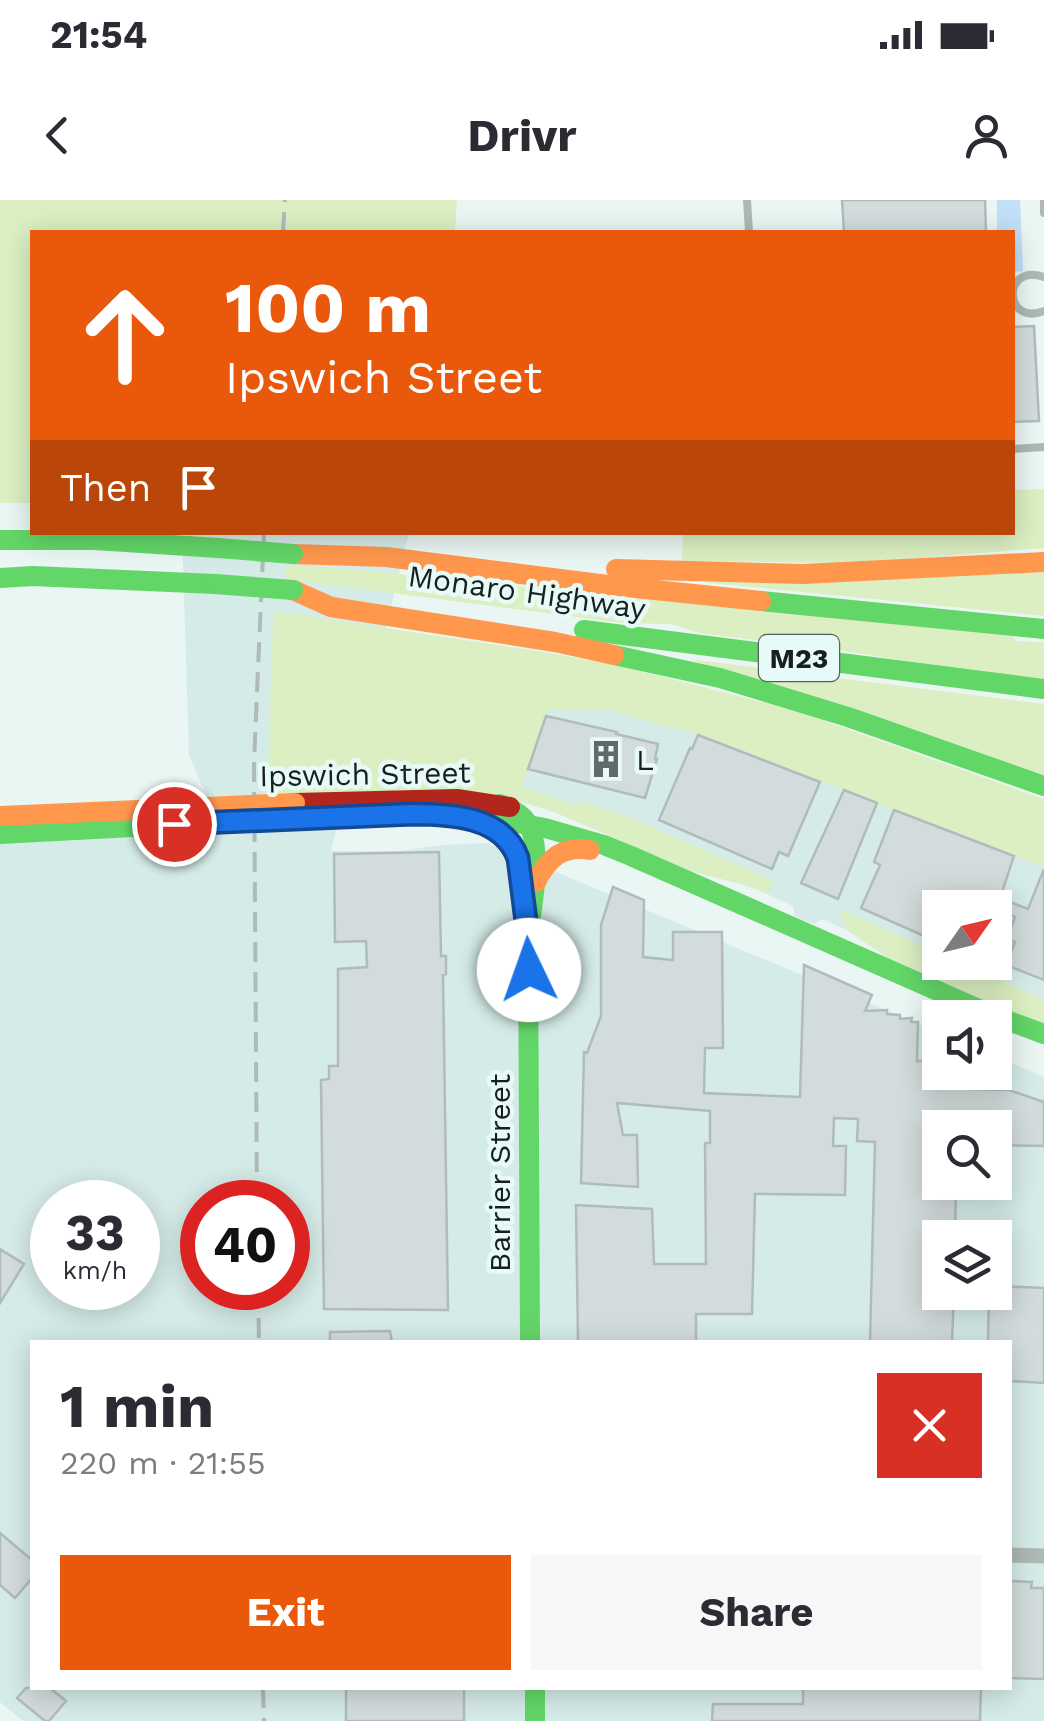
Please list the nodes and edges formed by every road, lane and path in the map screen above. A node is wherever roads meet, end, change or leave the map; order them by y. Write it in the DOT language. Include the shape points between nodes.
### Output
graph roads {
  1 [pos="747,200"];
  2 [pos="1044,200"];
  3 [pos="1044,213"];
  4 [pos="749,230"];
  5 [pos="1044,265"];
  6 [pos="1042,276"];
  7 [pos="1015,286"];
  8 [pos="1017,312"];
  9 [pos="1044,312"];
  10 [pos="1015,448"];
  11 [pos="1044,448"];
  12 [pos="0,540"];
  13 [pos="1044,562"];
  14 [pos="521,572"];
  15 [pos="0,578"];
  16 [pos="292,590"];
  17 [pos="1044,629"];
  18 [pos="1044,689"];
  19 [pos="1044,786"];
  20 [pos="500,804"];
  21 [pos="295,812"];
  22 [pos="436,814"];
  23 [pos="208,815"];
  24 [pos="0,816"];
  25 [pos="528,824"];
  26 [pos="0,834"];
  27 [pos="604,845"];
  28 [pos="632,856"];
  29 [pos="533,891"];
  30 [pos="562,936"];
  31 [pos="528,937"];
  32 [pos="958,1000"];
  33 [pos="1012,1022"];
  34 [pos="1012,1027"];
  35 [pos="1044,1034"];
  36 [pos="1044,1045"];
  37 [pos="530,1340"];
  38 [pos="1012,1555"];
  39 [pos="1044,1556"];
  40 [pos="535,1690"];
  41 [pos="535,1721"];
  1 -- 4 [label="lane"];
  2 -- 3 [label="lane"];
  5 -- 6 [label="lane"];
  6 -- 7 [label="lane" via="1026,275"];
  8 -- 9 [label="lane"];
  10 -- 11 [label="lane"];
  12 -- 14 [label="main road, Monaro Highway / M23, bridge" via="386,557"];
  13 -- 14 [label="main road" via="833,574 538,566"];
  14 -- 17 [label="main road, Monaro Highway / M23"];
  15 -- 16 [label="main road, Monaro Highway / M23, bridge"];
  16 -- 18 [label="main road, Monaro Highway / M23"];
  16 -- 19 [label="main road" via="331,607 555,642 720,678"];
  20 -- 21 [label="main road, Ipswich Street" via="436,799"];
  20 -- 25 [label="main road"];
  20 -- 27 [label="main road, Ipswich Street" via="556,820"];
  21 -- 22 [label="main road, Ipswich Street"];
  21 -- 23 [label="main road, Ipswich Street, bridge"];
  22 -- 25 [label="main road, Ipswich Street"];
  22 -- 31 [label="main road" via="480,822 510,842"];
  23 -- 24 [label="main road, Ipswich Street"];
  23 -- 26 [label="main road, Ipswich Street"];
  25 -- 27 [label="main road, Ipswich Street"];
  25 -- 29 [label="main road, Barrier Street"];
  27 -- 28 [label="main road, Ipswich Street"];
  28 -- 29 [label="main road" via="567,848 547,862"];
  28 -- 32 [label="main road, Ipswich Street"];
  29 -- 31 [label="main road, Barrier Street"];
  30 -- 31 [label="lane"];
  31 -- 37 [label="main road, Barrier Street"];
  33 -- 35 [label="main road, Ipswich Street"];
  34 -- 36 [label="main road, Ipswich Street"];
  38 -- 39 [label="street"];
  40 -- 41 [label="main road"];
}
